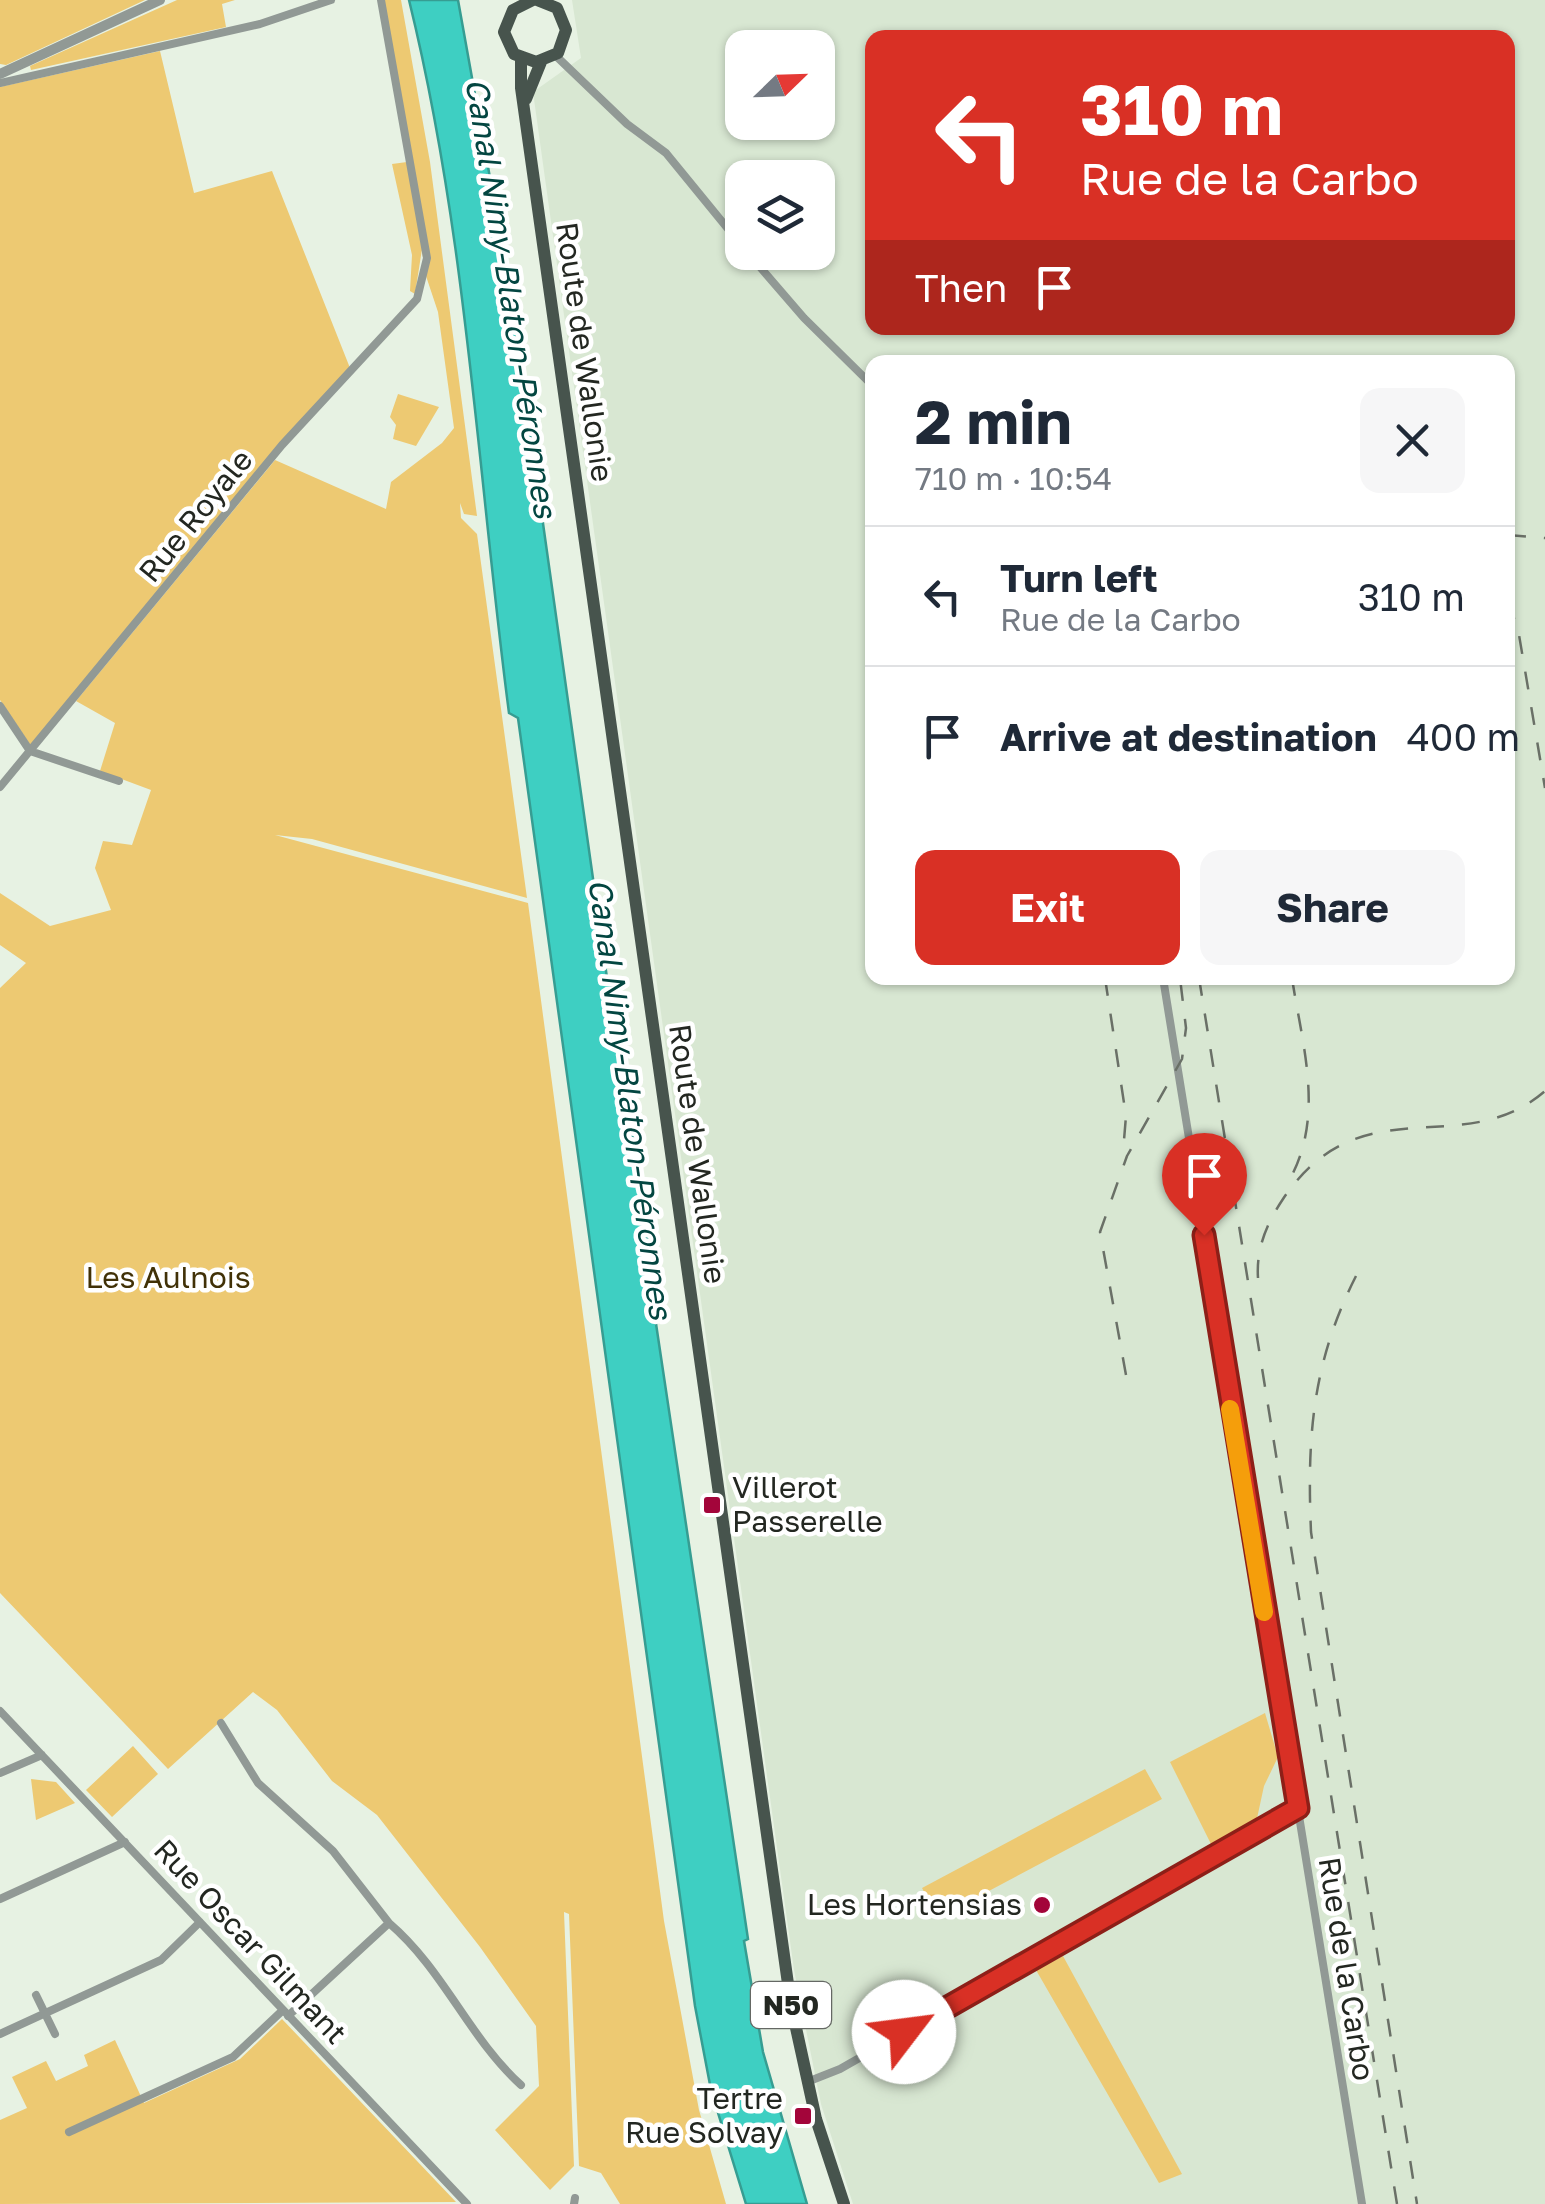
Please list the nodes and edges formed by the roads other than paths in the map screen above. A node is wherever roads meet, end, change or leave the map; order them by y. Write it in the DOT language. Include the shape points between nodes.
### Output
graph roads {
  1 [pos="160,0"];
  2 [pos="331,0"];
  3 [pos="381,0"];
  4 [pos="538,0"];
  5 [pos="510,5"];
  6 [pos="559,5"];
  7 [pos="559,50"];
  8 [pos="522,59"];
  9 [pos="541,62"];
  10 [pos="0,74"];
  11 [pos="0,83"];
  12 [pos="524,106"];
  13 [pos="725,224"];
  14 [pos="763,270"];
  15 [pos="865,378"];
  16 [pos="0,706"];
  17 [pos="30,752"];
  18 [pos="119,781"];
  19 [pos="0,787"];
  20 [pos="1164,985"];
  21 [pos="0,1711"];
  22 [pos="221,1723"];
  23 [pos="42,1755"];
  24 [pos="0,1773"];
  25 [pos="1298,1808"];
  26 [pos="124,1842"];
  27 [pos="0,1899"];
  28 [pos="200,1922"];
  29 [pos="389,1923"];
  30 [pos="36,1995"];
  31 [pos="286,2013"];
  32 [pos="45,2014"];
  33 [pos="0,2034"];
  34 [pos="55,2034"];
  35 [pos="808,2082"];
  36 [pos="521,2086"];
  37 [pos="69,2132"];
  38 [pos="467,2204"];
  39 [pos="844,2204"];
  40 [pos="1362,2204"];
  1 -- 10 [label="street"];
  2 -- 11 [label="street" via="260,24"];
  3 -- 17 [label="street, Rue Royale" via="427,258 417,299 282,445"];
  4 -- 5 [label="main road"];
  4 -- 6 [label="main road"];
  5 -- 8 [label="main road" via="505,38"];
  6 -- 7 [label="main road" via="566,30"];
  7 -- 9 [label="main road"];
  7 -- 13 [label="street" via="627,124 666,153"];
  8 -- 9 [label="main road"];
  8 -- 12 [label="main road, Route de Wallonie"];
  9 -- 12 [label="main road"];
  12 -- 35 [label="main road, Route de Wallonie / N50" via="791,2005"];
  14 -- 15 [label="street"];
  16 -- 17 [label="street"];
  17 -- 18 [label="street"];
  17 -- 19 [label="street, Rue Royale"];
  20 -- 25 [label="street, Rue de la Carbo"];
  21 -- 23 [label="street, Rue Oscar Gilmant"];
  22 -- 29 [label="street" via="258,1783 333,1851"];
  23 -- 24 [label="street"];
  23 -- 26 [label="street, Rue Oscar Gilmant"];
  25 -- 35 [label="street"];
  25 -- 40 [label="street, Rue de la Carbo"];
  26 -- 27 [label="street"];
  26 -- 28 [label="street, Rue Oscar Gilmant"];
  28 -- 31 [label="street, Rue Oscar Gilmant"];
  28 -- 32 [label="street" via="161,1960"];
  29 -- 31 [label="street"];
  29 -- 36 [label="street" via="426,1956 499,2065"];
  30 -- 32 [label="street"];
  31 -- 37 [label="street" via="233,2057"];
  31 -- 38 [label="street, Rue Oscar Gilmant"];
  32 -- 33 [label="street"];
  32 -- 34 [label="street"];
  35 -- 39 [label="main road, Route de Wallonie / N50"];
}
